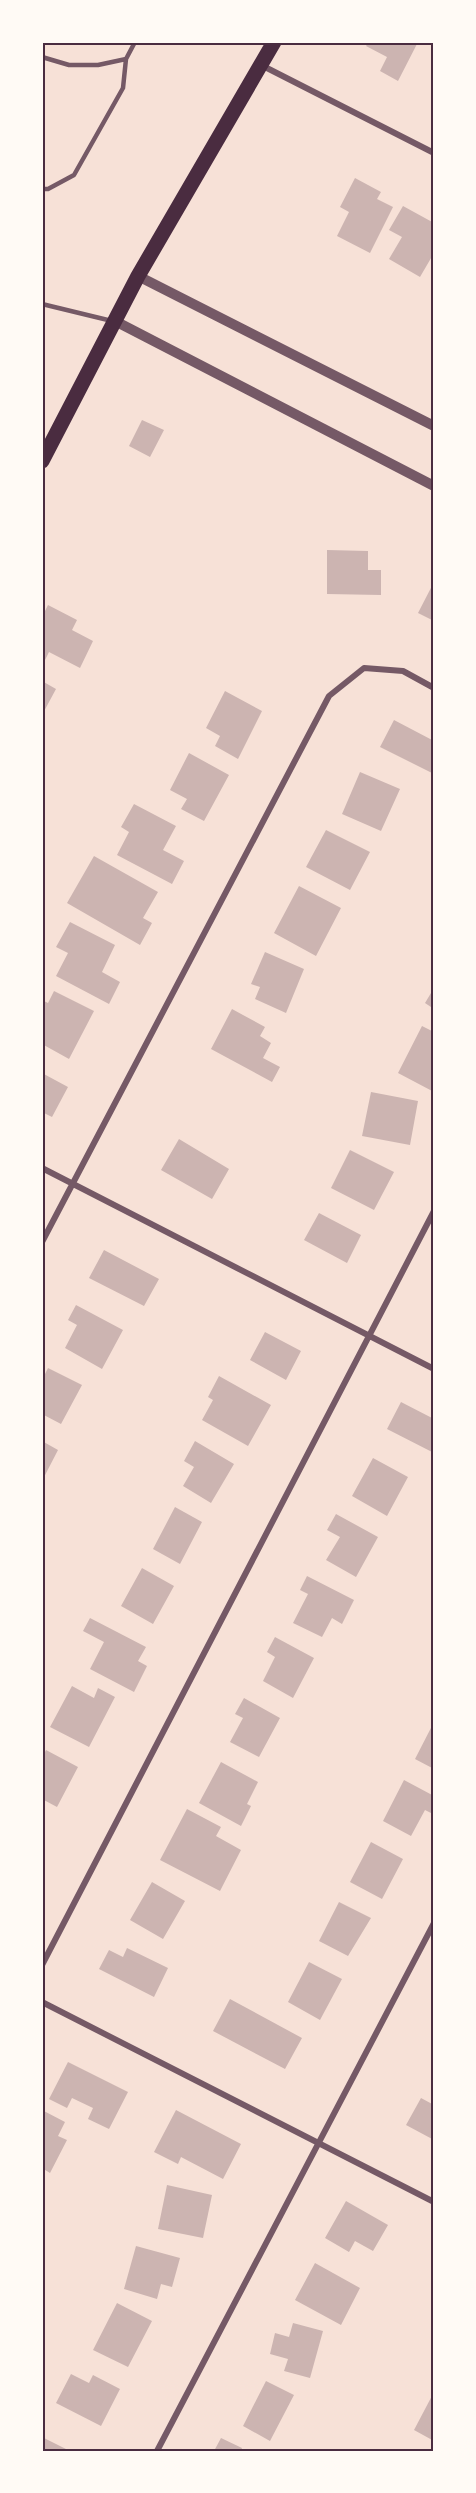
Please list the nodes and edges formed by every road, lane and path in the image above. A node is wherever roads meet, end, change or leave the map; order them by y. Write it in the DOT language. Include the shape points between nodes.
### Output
graph roads {
  1 [pos="135,42"];
  2 [pos="274,42"];
  3 [pos="42,57"];
  4 [pos="126,59"];
  5 [pos="261,65"];
  6 [pos="434,153"];
  7 [pos="42,189"];
  8 [pos="138,276"];
  9 [pos="42,304"];
  10 [pos="115,321"];
  11 [pos="434,426"];
  12 [pos="42,461"];
  13 [pos="434,486"];
  14 [pos="434,688"];
  15 [pos="42,1168"];
  16 [pos="72,1184"];
  17 [pos="434,1210"];
  18 [pos="42,1242"];
  19 [pos="369,1335"];
  20 [pos="434,1368"];
  21 [pos="434,1923"];
  22 [pos="42,1965"];
  23 [pos="42,2002"];
  24 [pos="319,2143"];
  25 [pos="434,2202"];
  26 [pos="158,2451"];
  1 -- 4 [label="lane"];
  2 -- 5 [label="main road"];
  3 -- 4 [label="lane" via="69,65 98,65"];
  4 -- 7 [label="lane" via="123,88 74,175"];
  5 -- 6 [label="street"];
  5 -- 8 [label="main road"];
  8 -- 10 [label="main road"];
  8 -- 11 [label="street"];
  9 -- 10 [label="lane"];
  10 -- 12 [label="main road"];
  10 -- 13 [label="street"];
  14 -- 16 [label="street" via="403,671 364,668 329,696"];
  15 -- 16 [label="street"];
  16 -- 18 [label="street"];
  16 -- 19 [label="street"];
  17 -- 19 [label="street"];
  19 -- 20 [label="street"];
  19 -- 22 [label="street"];
  21 -- 24 [label="street"];
  23 -- 24 [label="street"];
  24 -- 25 [label="street"];
  24 -- 26 [label="street"];
}
